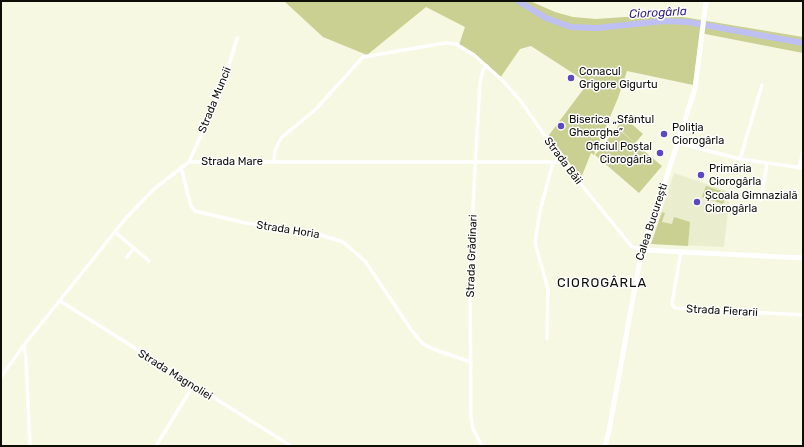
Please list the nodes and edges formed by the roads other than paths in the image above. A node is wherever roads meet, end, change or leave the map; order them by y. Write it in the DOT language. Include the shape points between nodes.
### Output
graph roads {
  1 [pos="706,1"];
  2 [pos="237,38"];
  3 [pos="487,66"];
  4 [pos="762,84"];
  5 [pos="678,143"];
  6 [pos="803,152"];
  7 [pos="740,159"];
  8 [pos="190,162"];
  9 [pos="274,162"];
  10 [pos="553,162"];
  11 [pos="563,162"];
  12 [pos="476,163"];
  13 [pos="767,163"];
  14 [pos="181,167"];
  15 [pos="801,168"];
  16 [pos="761,200"];
  17 [pos="114,232"];
  18 [pos="134,248"];
  19 [pos="643,250"];
  20 [pos="681,252"];
  21 [pos="127,257"];
  22 [pos="803,258"];
  23 [pos="149,261"];
  24 [pos="60,301"];
  25 [pos="803,315"];
  26 [pos="547,340"];
  27 [pos="24,345"];
  28 [pos="471,362"];
  29 [pos="1,377"];
  30 [pos="193,386"];
  31 [pos="481,444"];
  32 [pos="30,446"];
  33 [pos="156,446"];
  34 [pos="291,446"];
  35 [pos="476,446"];
  36 [pos="605,446"];
  1 -- 5 [label="main road, Calea București" via="695,89"];
  2 -- 8 [label="street, Strada Muncii" via="222,89"];
  3 -- 9 [label="street, Strada Băii" via="464,48 450,43 363,57 309,116 281,138 275,150"];
  3 -- 11 [label="street, Strada Băii" via="520,100"];
  3 -- 12 [label="street, Strada Grădinari" via="483,70 480,82"];
  4 -- 7 [label="street"];
  5 -- 7 [label="street"];
  5 -- 19 [label="main road, Calea București"];
  6 -- 15 [label="street"];
  7 -- 13 [label="street"];
  8 -- 9 [label="street, Strada Mare"];
  8 -- 14 [label="street, Strada Mare"];
  9 -- 12 [label="street, Strada Mare"];
  10 -- 11 [label="street, Strada Mare"];
  10 -- 12 [label="street, Strada Mare"];
  10 -- 26 [label="street" via="535,242 548,289"];
  11 -- 19 [label="street, Strada Băii" via="632,247"];
  12 -- 28 [label="street, Strada Grădinari" via="470,258"];
  13 -- 15 [label="street"];
  13 -- 16 [label="street"];
  14 -- 17 [label="street, Strada Mare" via="154,189"];
  14 -- 28 [label="street, Strada Horia" via="191,206 195,211 246,223 310,232 342,242 365,261 422,344"];
  17 -- 18 [label="street"];
  17 -- 24 [label="street, Strada Mare"];
  18 -- 21 [label="street"];
  18 -- 23 [label="street"];
  19 -- 20 [label="main road"];
  19 -- 36 [label="main road, Calea București"];
  20 -- 22 [label="main road"];
  20 -- 25 [label="street, Strada Fierarii" via="672,304 675,308"];
  24 -- 27 [label="street, Strada Mare"];
  24 -- 30 [label="street, Strada Magnoliei"];
  27 -- 29 [label="street, Strada Mare"];
  27 -- 32 [label="street"];
  28 -- 31 [label="street, Strada Grădinari" via="471,424"];
  30 -- 33 [label="street"];
  30 -- 34 [label="street, Strada Magnoliei"];
  31 -- 35 [label="street"];
}
